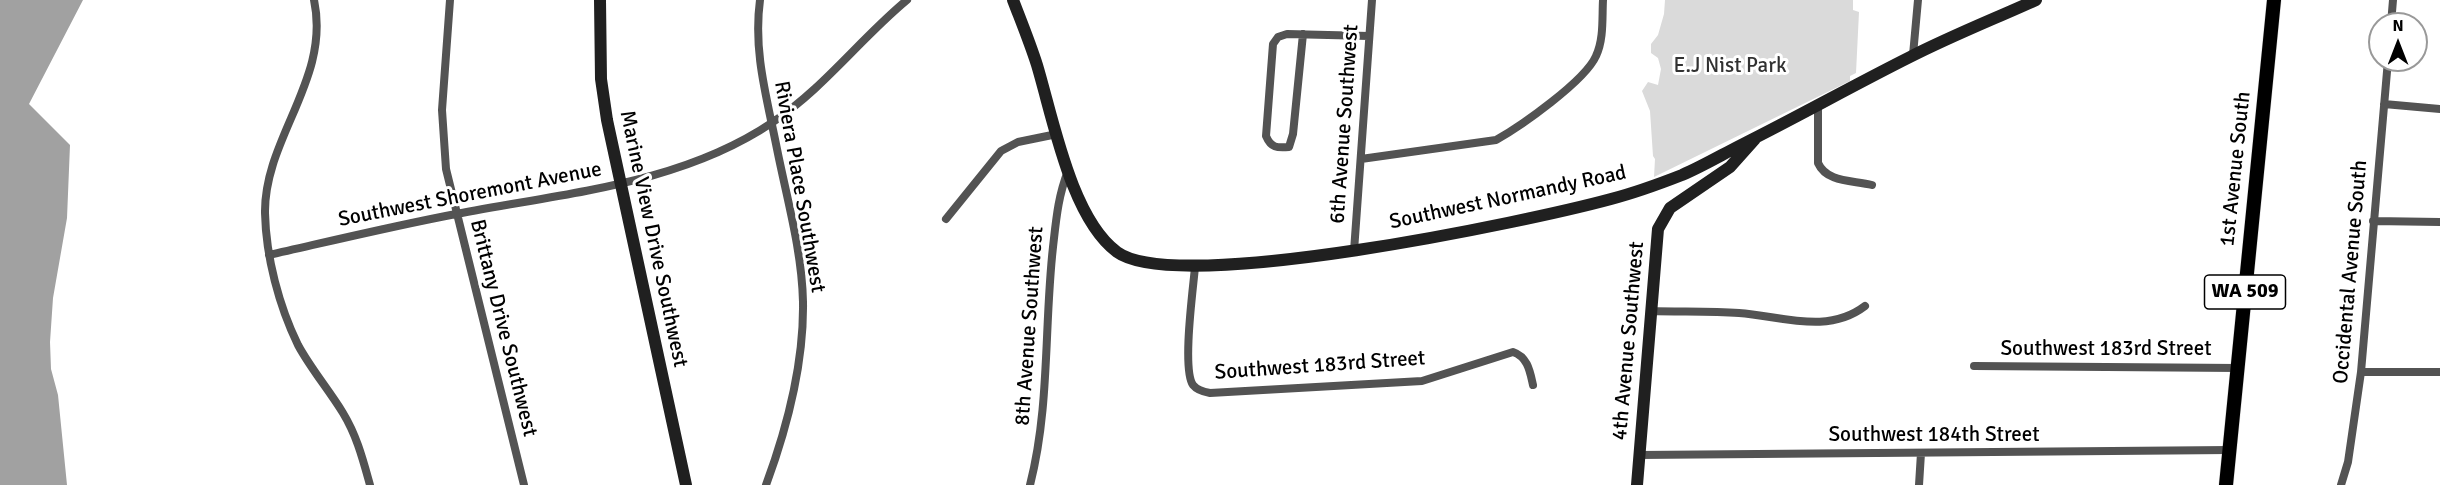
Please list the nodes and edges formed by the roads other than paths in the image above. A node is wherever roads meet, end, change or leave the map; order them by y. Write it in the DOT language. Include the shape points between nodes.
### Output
graph roads {
  1 [pos="314,0"];
  2 [pos="450,0"];
  3 [pos="600,0"];
  4 [pos="760,0"];
  5 [pos="907,0"];
  6 [pos="1012,0"];
  7 [pos="1371,0"];
  8 [pos="1603,0"];
  9 [pos="1918,0"];
  10 [pos="2036,0"];
  11 [pos="2274,0"];
  12 [pos="1303,34"];
  13 [pos="1369,36"];
  14 [pos="1913,55"];
  15 [pos="2387,72"];
  16 [pos="2384,104"];
  17 [pos="1818,106"];
  18 [pos="2440,109"];
  19 [pos="772,123"];
  20 [pos="1057,134"];
  21 [pos="1756,138"];
  22 [pos="1361,159"];
  23 [pos="1068,171"];
  24 [pos="621,184"];
  25 [pos="1872,185"];
  26 [pos="455,214"];
  27 [pos="946,219"];
  28 [pos="2373,221"];
  29 [pos="2440,222"];
  30 [pos="1354,250"];
  31 [pos="269,255"];
  32 [pos="1195,267"];
  33 [pos="1865,306"];
  34 [pos="1650,311"];
  35 [pos="1974,366"];
  36 [pos="2238,368"];
  37 [pos="2361,372"];
  38 [pos="2440,372"];
  39 [pos="1533,385"];
  40 [pos="2230,450"];
  41 [pos="1921,453"];
  42 [pos="1640,455"];
  43 [pos="370,485"];
  44 [pos="524,485"];
  45 [pos="686,485"];
  46 [pos="766,485"];
  47 [pos="1029,485"];
  48 [pos="1637,485"];
  49 [pos="1919,485"];
  50 [pos="2226,485"];
  51 [pos="2341,485"];
  1 -- 31 [label="street" via="314,58 267,182"];
  2 -- 26 [label="street, Brittany Drive Southwest" via="442,110 443,149"];
  3 -- 24 [label="street, Marine View Drive Southwest" via="601,79"];
  4 -- 19 [label="street, Riviera Place Southwest" via="757,49"];
  5 -- 19 [label="street, Southwest Shoremont Avenue" via="810,94"];
  6 -- 20 [label="street, Southwest Normandy Road" via="1035,59"];
  7 -- 13 [label="street, 6th Avenue Southwest"];
  8 -- 22 [label="street" via="1596,57 1554,99 1496,140"];
  9 -- 14 [label="street"];
  10 -- 14 [label="street, Southwest Normandy Road"];
  11 -- 36 [label="main road, 1st Avenue South / WA 509"];
  12 -- 12 [label="street" via="1278,37 1274,44 1266,136 1277,148 1289,147 1293,134"];
  12 -- 13 [label="street"];
  13 -- 22 [label="street, 6th Avenue Southwest"];
  14 -- 17 [label="street, Southwest Normandy Road"];
  15 -- 16 [label="street, Occidental Avenue South"];
  16 -- 18 [label="street"];
  16 -- 28 [label="street, Occidental Avenue South"];
  17 -- 21 [label="street, Southwest Normandy Road"];
  17 -- 25 [label="street" via="1818,163 1822,171 1828,177"];
  19 -- 24 [label="street, Southwest Shoremont Avenue" via="718,153"];
  19 -- 46 [label="street, Riviera Place Southwest" via="797,249 803,310 795,377"];
  20 -- 23 [label="street, Southwest Normandy Road"];
  20 -- 27 [label="street" via="1018,142 1001,151"];
  21 -- 30 [label="street, Southwest Normandy Road" via="1683,174 1612,199"];
  21 -- 34 [label="street, 4th Avenue Southwest" via="1730,167 1670,208 1663,217 1656,242"];
  22 -- 30 [label="street, 6th Avenue Southwest"];
  23 -- 32 [label="street, Southwest Normandy Road" via="1092,222 1104,241 1120,255 1140,262"];
  23 -- 47 [label="street, 8th Avenue Southwest" via="1058,204 1049,283 1046,387"];
  24 -- 26 [label="street, Southwest Shoremont Avenue"];
  24 -- 45 [label="street, Marine View Drive Southwest"];
  26 -- 31 [label="street, Southwest Shoremont Avenue"];
  26 -- 44 [label="street, Brittany Drive Southwest"];
  28 -- 29 [label="street"];
  28 -- 37 [label="street, Occidental Avenue South"];
  30 -- 32 [label="street, Southwest Normandy Road" via="1271,262"];
  31 -- 43 [label="street" via="291,328 309,364 344,415 363,455"];
  32 -- 39 [label="street, Southwest 183rd Street" via="1188,367 1194,386 1210,393 1422,381 1513,352 1527,362"];
  33 -- 34 [label="street" via="1837,321 1799,322 1741,313"];
  34 -- 42 [label="street, 4th Avenue Southwest"];
  35 -- 36 [label="street, Southwest 183rd Street"];
  36 -- 40 [label="main road, 1st Avenue South / WA 509"];
  37 -- 38 [label="street"];
  37 -- 51 [label="street, Occidental Avenue South"];
  40 -- 41 [label="street, Southwest 184th Street"];
  40 -- 50 [label="main road, 1st Avenue South / WA 509"];
  41 -- 42 [label="street, Southwest 184th Street"];
  41 -- 49 [label="street"];
  42 -- 48 [label="street, 4th Avenue Southwest"];
}
